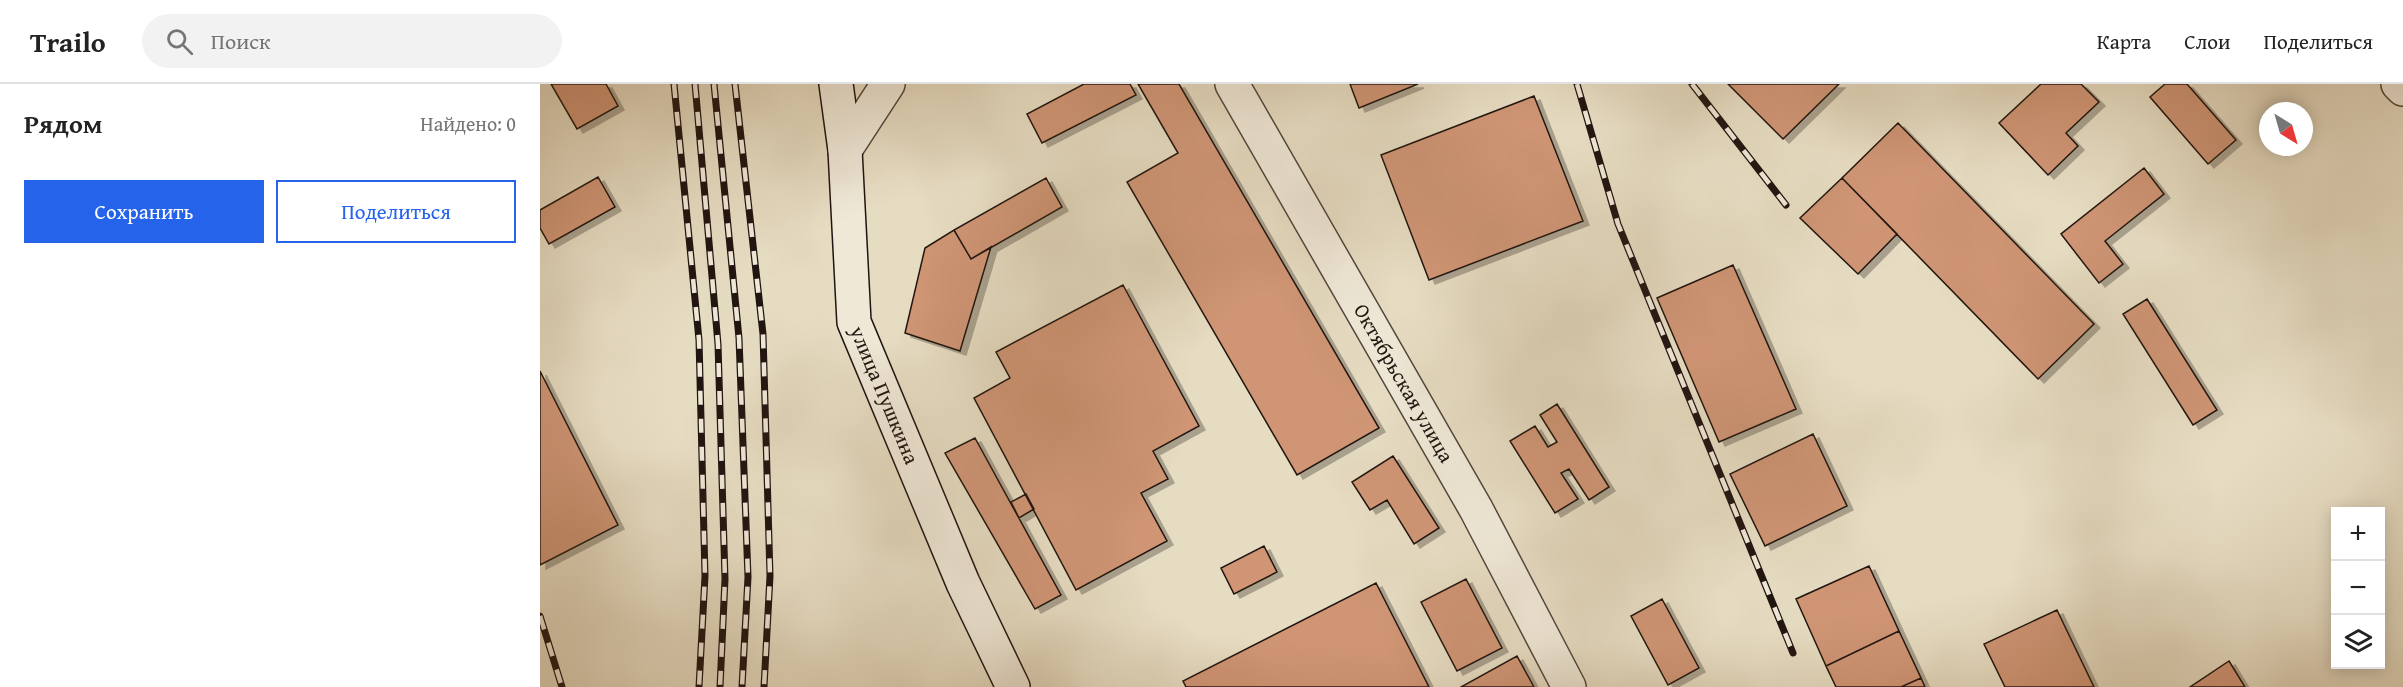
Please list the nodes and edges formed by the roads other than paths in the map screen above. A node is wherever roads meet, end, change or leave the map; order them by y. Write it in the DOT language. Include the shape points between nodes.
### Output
graph roads {
  1 [pos="836,84"];
  2 [pos="888,84"];
  3 [pos="1232,84"];
  4 [pos="2398,84"];
  5 [pos="2403,89"];
  6 [pos="845,150"];
  7 [pos="1013,687"];
  8 [pos="1569,687"];
  1 -- 6 [label="street, улица Пушкина"];
  2 -- 6 [label="street"];
  3 -- 8 [label="street, Октябрьская улица" via="1476,509"];
  4 -- 5 [label="street"];
  6 -- 7 [label="street, улица Пушкина" via="854,322 963,583"];
}
